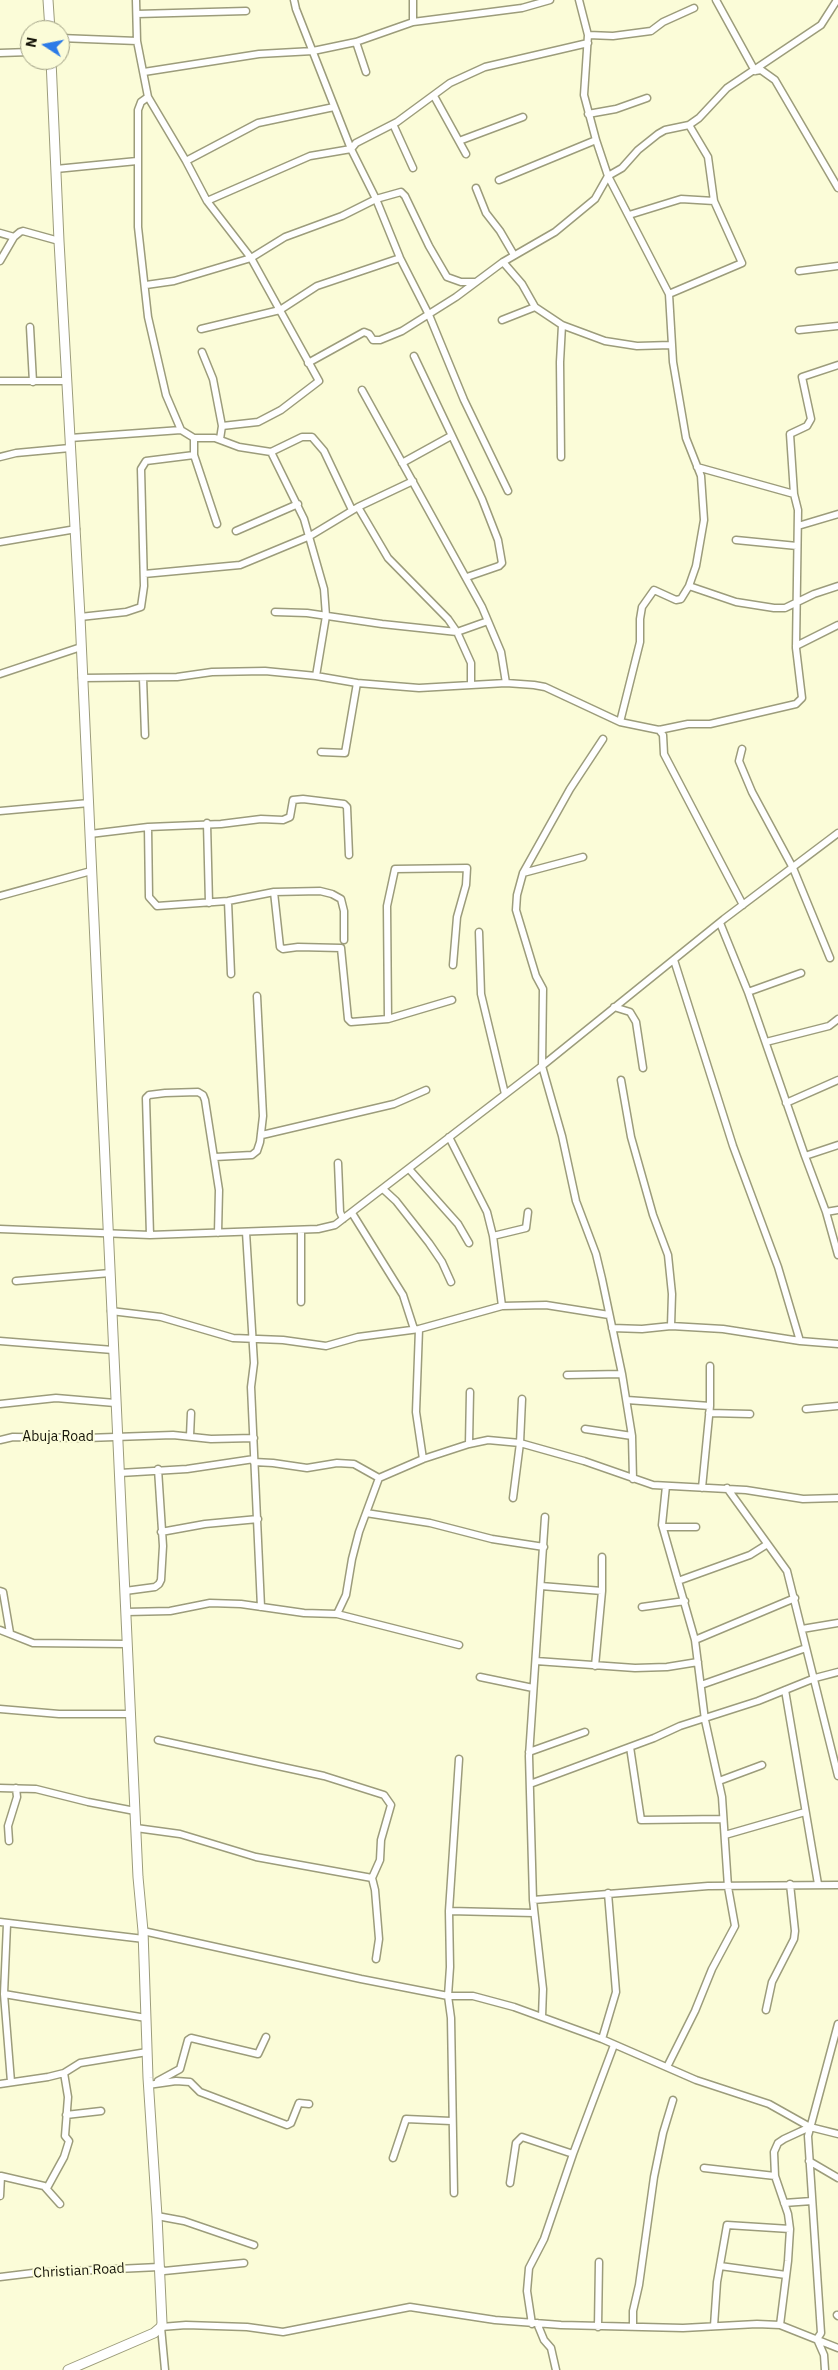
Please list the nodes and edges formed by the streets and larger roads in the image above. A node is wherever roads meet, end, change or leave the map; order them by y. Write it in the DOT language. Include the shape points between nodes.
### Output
graph roads {
  1 [pos="48,0"];
  2 [pos="136,0"];
  3 [pos="294,0"];
  4 [pos="413,0"];
  5 [pos="550,0"];
  6 [pos="579,0"];
  7 [pos="716,0"];
  8 [pos="837,0"];
  9 [pos="694,8"];
  10 [pos="246,11"];
  11 [pos="137,14"];
  12 [pos="49,20"];
  13 [pos="413,22"];
  14 [pos="70,38"];
  15 [pos="588,39"];
  16 [pos="137,41"];
  17 [pos="356,42"];
  18 [pos="313,51"];
  19 [pos="20,52"];
  20 [pos="0,53"];
  21 [pos="52,70"];
  22 [pos="755,71"];
  23 [pos="144,72"];
  24 [pos="366,72"];
  25 [pos="434,96"];
  26 [pos="148,97"];
  27 [pos="646,98"];
  28 [pos="334,107"];
  29 [pos="588,114"];
  30 [pos="523,117"];
  31 [pos="393,124"];
  32 [pos="689,125"];
  33 [pos="596,140"];
  34 [pos="459,141"];
  35 [pos="351,149"];
  36 [pos="466,154"];
  37 [pos="137,161"];
  38 [pos="186,161"];
  39 [pos="414,168"];
  40 [pos="56,169"];
  41 [pos="608,176"];
  42 [pos="499,180"];
  43 [pos="476,188"];
  44 [pos="838,188"];
  45 [pos="376,199"];
  46 [pos="207,201"];
  47 [pos="714,201"];
  48 [pos="629,215"];
  49 [pos="0,233"];
  50 [pos="14,237"];
  51 [pos="59,241"];
  52 [pos="514,255"];
  53 [pos="251,258"];
  54 [pos="400,258"];
  55 [pos="0,261"];
  56 [pos="503,262"];
  57 [pos="838,266"];
  58 [pos="799,271"];
  59 [pos="477,282"];
  60 [pos="146,286"];
  61 [pos="669,294"];
  62 [pos="535,307"];
  63 [pos="280,310"];
  64 [pos="429,315"];
  65 [pos="502,320"];
  66 [pos="562,325"];
  67 [pos="838,326"];
  68 [pos="30,327"];
  69 [pos="200,329"];
  70 [pos="799,330"];
  71 [pos="671,346"];
  72 [pos="202,352"];
  73 [pos="414,356"];
  74 [pos="308,362"];
  75 [pos="838,365"];
  76 [pos="0,381"];
  77 [pos="66,381"];
  78 [pos="33,382"];
  79 [pos="362,390"];
  80 [pos="222,426"];
  81 [pos="181,430"];
  82 [pos="451,436"];
  83 [pos="70,438"];
  84 [pos="194,438"];
  85 [pos="220,439"];
  86 [pos="70,448"];
  87 [pos="271,452"];
  88 [pos="194,455"];
  89 [pos="0,457"];
  90 [pos="561,457"];
  91 [pos="402,462"];
  92 [pos="697,467"];
  93 [pos="413,481"];
  94 [pos="508,491"];
  95 [pos="794,494"];
  96 [pos="298,504"];
  97 [pos="355,508"];
  98 [pos="838,514"];
  99 [pos="217,524"];
  100 [pos="798,526"];
  101 [pos="76,529"];
  102 [pos="236,531"];
  103 [pos="310,536"];
  104 [pos="736,540"];
  105 [pos="0,542"];
  106 [pos="797,546"];
  107 [pos="144,574"];
  108 [pos="467,577"];
  109 [pos="689,586"];
  110 [pos="838,586"];
  111 [pos="796,602"];
  112 [pos="275,612"];
  113 [pos="80,616"];
  114 [pos="326,616"];
  115 [pos="488,621"];
  116 [pos="838,624"];
  117 [pos="457,632"];
  118 [pos="796,646"];
  119 [pos="81,647"];
  120 [pos="0,674"];
  121 [pos="316,676"];
  122 [pos="82,678"];
  123 [pos="142,678"];
  124 [pos="356,683"];
  125 [pos="506,683"];
  126 [pos="470,685"];
  127 [pos="620,722"];
  128 [pos="659,730"];
  129 [pos="145,735"];
  130 [pos="603,739"];
  131 [pos="742,749"];
  132 [pos="321,752"];
  133 [pos="88,803"];
  134 [pos="0,811"];
  135 [pos="207,823"];
  136 [pos="148,827"];
  137 [pos="90,834"];
  138 [pos="838,834"];
  139 [pos="349,855"];
  140 [pos="583,857"];
  141 [pos="793,868"];
  142 [pos="91,871"];
  143 [pos="524,873"];
  144 [pos="274,892"];
  145 [pos="0,896"];
  146 [pos="228,901"];
  147 [pos="209,903"];
  148 [pos="743,906"];
  149 [pos="720,923"];
  150 [pos="479,932"];
  151 [pos="344,940"];
  152 [pos="830,958"];
  153 [pos="674,960"];
  154 [pos="453,965"];
  155 [pos="801,973"];
  156 [pos="231,974"];
  157 [pos="748,992"];
  158 [pos="257,996"];
  159 [pos="452,1000"];
  160 [pos="614,1007"];
  161 [pos="388,1019"];
  162 [pos="838,1019"];
  163 [pos="766,1042"];
  164 [pos="542,1066"];
  165 [pos="643,1068"];
  166 [pos="621,1080"];
  167 [pos="838,1080"];
  168 [pos="426,1090"];
  169 [pos="505,1094"];
  170 [pos="786,1102"];
  171 [pos="262,1134"];
  172 [pos="449,1137"];
  173 [pos="838,1144"];
  174 [pos="215,1156"];
  175 [pos="804,1156"];
  176 [pos="338,1163"];
  177 [pos="409,1169"];
  178 [pos="383,1189"];
  179 [pos="838,1210"];
  180 [pos="528,1212"];
  181 [pos="826,1212"];
  182 [pos="352,1213"];
  183 [pos="343,1219"];
  184 [pos="0,1229"];
  185 [pos="300,1230"];
  186 [pos="246,1232"];
  187 [pos="218,1233"];
  188 [pos="109,1234"];
  189 [pos="150,1235"];
  190 [pos="493,1236"];
  191 [pos="469,1243"];
  192 [pos="838,1256"];
  193 [pos="110,1273"];
  194 [pos="16,1281"];
  195 [pos="451,1282"];
  196 [pos="301,1302"];
  197 [pos="502,1306"];
  198 [pos="111,1311"];
  199 [pos="609,1314"];
  200 [pos="671,1326"];
  201 [pos="612,1328"];
  202 [pos="416,1329"];
  203 [pos="253,1340"];
  204 [pos="0,1341"];
  205 [pos="800,1341"];
  206 [pos="838,1344"];
  207 [pos="113,1350"];
  208 [pos="710,1366"];
  209 [pos="622,1374"];
  210 [pos="567,1375"];
  211 [pos="470,1392"];
  212 [pos="522,1399"];
  213 [pos="627,1400"];
  214 [pos="116,1403"];
  215 [pos="0,1404"];
  216 [pos="838,1406"];
  217 [pos="709,1409"];
  218 [pos="806,1410"];
  219 [pos="191,1414"];
  220 [pos="750,1414"];
  221 [pos="585,1429"];
  222 [pos="190,1436"];
  223 [pos="632,1436"];
  224 [pos="117,1437"];
  225 [pos="254,1438"];
  226 [pos="0,1440"];
  227 [pos="520,1443"];
  228 [pos="469,1444"];
  229 [pos="423,1459"];
  230 [pos="254,1461"];
  231 [pos="158,1469"];
  232 [pos="120,1472"];
  233 [pos="379,1478"];
  234 [pos="632,1479"];
  235 [pos="666,1486"];
  236 [pos="702,1488"];
  237 [pos="727,1488"];
  238 [pos="513,1498"];
  239 [pos="838,1498"];
  240 [pos="366,1513"];
  241 [pos="545,1517"];
  242 [pos="258,1519"];
  243 [pos="663,1527"];
  244 [pos="696,1527"];
  245 [pos="161,1532"];
  246 [pos="766,1544"];
  247 [pos="544,1547"];
  248 [pos="602,1557"];
  249 [pos="678,1581"];
  250 [pos="541,1586"];
  251 [pos="125,1590"];
  252 [pos="602,1590"];
  253 [pos="0,1591"];
  254 [pos="795,1598"];
  255 [pos="685,1601"];
  256 [pos="261,1607"];
  257 [pos="642,1607"];
  258 [pos="126,1612"];
  259 [pos="337,1614"];
  260 [pos="838,1623"];
  261 [pos="802,1629"];
  262 [pos="0,1630"];
  263 [pos="10,1634"];
  264 [pos="695,1640"];
  265 [pos="127,1644"];
  266 [pos="459,1645"];
  267 [pos="806,1648"];
  268 [pos="536,1661"];
  269 [pos="698,1662"];
  270 [pos="595,1666"];
  271 [pos="838,1672"];
  272 [pos="480,1677"];
  273 [pos="815,1678"];
  274 [pos="701,1685"];
  275 [pos="533,1688"];
  276 [pos="785,1690"];
  277 [pos="0,1709"];
  278 [pos="131,1714"];
  279 [pos="705,1720"];
  280 [pos="585,1732"];
  281 [pos="158,1740"];
  282 [pos="630,1747"];
  283 [pos="529,1752"];
  284 [pos="835,1756"];
  285 [pos="458,1759"];
  286 [pos="762,1764"];
  287 [pos="838,1776"];
  288 [pos="719,1781"];
  289 [pos="530,1784"];
  290 [pos="0,1788"];
  291 [pos="16,1788"];
  292 [pos="135,1811"];
  293 [pos="806,1812"];
  294 [pos="723,1819"];
  295 [pos="136,1828"];
  296 [pos="725,1835"];
  297 [pos="8,1841"];
  298 [pos="372,1878"];
  299 [pos="790,1884"];
  300 [pos="818,1884"];
  301 [pos="838,1885"];
  302 [pos="728,1887"];
  303 [pos="608,1893"];
  304 [pos="533,1900"];
  305 [pos="449,1910"];
  306 [pos="534,1913"];
  307 [pos="4,1923"];
  308 [pos="144,1935"];
  309 [pos="376,1959"];
  310 [pos="4,1994"];
  311 [pos="448,1996"];
  312 [pos="766,2010"];
  313 [pos="542,2017"];
  314 [pos="146,2018"];
  315 [pos="838,2024"];
  316 [pos="3,2025"];
  317 [pos="266,2037"];
  318 [pos="602,2039"];
  319 [pos="614,2045"];
  320 [pos="147,2052"];
  321 [pos="667,2067"];
  322 [pos="64,2072"];
  323 [pos="11,2082"];
  324 [pos="0,2084"];
  325 [pos="148,2085"];
  326 [pos="673,2100"];
  327 [pos="309,2104"];
  328 [pos="101,2112"];
  329 [pos="66,2115"];
  330 [pos="451,2121"];
  331 [pos="810,2127"];
  332 [pos="838,2134"];
  333 [pos="573,2154"];
  334 [pos="393,2158"];
  335 [pos="809,2161"];
  336 [pos="704,2168"];
  337 [pos="775,2176"];
  338 [pos="838,2178"];
  339 [pos="510,2183"];
  340 [pos="47,2188"];
  341 [pos="454,2193"];
  342 [pos="0,2196"];
  343 [pos="812,2201"];
  344 [pos="784,2203"];
  345 [pos="60,2204"];
  346 [pos="157,2216"];
  347 [pos="790,2229"];
  348 [pos="254,2245"];
  349 [pos="599,2262"];
  350 [pos="244,2263"];
  351 [pos="720,2266"];
  352 [pos="159,2267"];
  353 [pos="786,2275"];
  354 [pos="0,2277"];
  355 [pos="535,2323"];
  356 [pos="780,2325"];
  357 [pos="633,2326"];
  358 [pos="714,2326"];
  359 [pos="598,2327"];
  360 [pos="162,2328"];
  361 [pos="817,2339"];
  362 [pos="838,2348"];
  363 [pos="68,2370"];
  364 [pos="164,2370"];
  365 [pos="556,2370"];
  366 [pos="825,2370"];
  1 -- 12 [label="street"];
  2 -- 11 [label="street"];
  3 -- 18 [label="street"];
  4 -- 13 [label="street"];
  5 -- 13 [label="street" via="522,8"];
  6 -- 15 [label="street"];
  7 -- 22 [label="street"];
  8 -- 22 [label="street" via="821,25"];
  9 -- 15 [label="street" via="651,31"];
  10 -- 11 [label="street"];
  11 -- 16 [label="street"];
  13 -- 17 [label="street"];
  14 -- 16 [label="street"];
  15 -- 25 [label="street" via="484,67 450,83"];
  15 -- 29 [label="street" via="583,84"];
  16 -- 23 [label="street"];
  17 -- 18 [label="street"];
  17 -- 24 [label="street"];
  18 -- 23 [label="street" via="259,54"];
  18 -- 28 [label="street"];
  19 -- 20 [label="street"];
  21 -- 40 [label="street"];
  22 -- 32 [label="street" via="727,88"];
  22 -- 44 [label="street" via="761,70 775,80"];
  23 -- 26 [label="street"];
  25 -- 31 [label="street"];
  25 -- 34 [label="street"];
  26 -- 37 [label="street" via="138,110"];
  26 -- 38 [label="street"];
  27 -- 29 [label="street" via="616,109"];
  28 -- 35 [label="street"];
  28 -- 38 [label="street" via="258,123"];
  29 -- 33 [label="street"];
  30 -- 34 [label="street"];
  31 -- 35 [label="street" via="356,143"];
  31 -- 39 [label="street"];
  32 -- 41 [label="street" via="658,134 622,168"];
  32 -- 47 [label="street" via="708,156"];
  33 -- 41 [label="street"];
  33 -- 42 [label="street"];
  34 -- 36 [label="street"];
  35 -- 45 [label="street"];
  35 -- 46 [label="street" via="310,156"];
  37 -- 40 [label="street"];
  37 -- 60 [label="street" via="138,227"];
  38 -- 46 [label="street"];
  40 -- 51 [label="street"];
  41 -- 48 [label="street"];
  41 -- 52 [label="street" via="595,199 555,232"];
  43 -- 52 [label="street" via="486,213"];
  45 -- 53 [label="street" via="342,216 285,237"];
  45 -- 54 [label="street"];
  45 -- 59 [label="street" via="401,192 446,277 461,282"];
  46 -- 53 [label="street"];
  47 -- 48 [label="street" via="681,199"];
  47 -- 61 [label="street" via="742,263"];
  48 -- 61 [label="street"];
  49 -- 50 [label="street"];
  50 -- 51 [label="street" via="23,231"];
  50 -- 55 [label="street"];
  51 -- 77 [label="street"];
  52 -- 56 [label="street"];
  53 -- 60 [label="street" via="182,279"];
  53 -- 63 [label="street"];
  54 -- 63 [label="street" via="317,286"];
  54 -- 64 [label="street"];
  56 -- 59 [label="street"];
  56 -- 62 [label="street" via="522,284"];
  57 -- 58 [label="street"];
  59 -- 64 [label="street"];
  60 -- 81 [label="street" via="148,317 165,388"];
  61 -- 71 [label="street"];
  62 -- 65 [label="street"];
  62 -- 66 [label="street"];
  63 -- 69 [label="street"];
  63 -- 74 [label="street"];
  64 -- 74 [label="street" via="380,340 373,340 364,332"];
  64 -- 94 [label="street" via="464,400"];
  66 -- 71 [label="street" via="605,341 637,346"];
  66 -- 90 [label="street"];
  67 -- 70 [label="street"];
  68 -- 78 [label="street"];
  71 -- 92 [label="street" via="686,438"];
  72 -- 80 [label="street" via="213,379"];
  73 -- 82 [label="street"];
  74 -- 80 [label="street" via="319,383 254,424"];
  75 -- 95 [label="street" via="802,377 811,419 807,426 790,434"];
  76 -- 78 [label="street"];
  77 -- 78 [label="street"];
  77 -- 83 [label="street"];
  79 -- 91 [label="street"];
  80 -- 85 [label="street"];
  81 -- 83 [label="street"];
  81 -- 84 [label="street"];
  82 -- 91 [label="street"];
  82 -- 108 [label="street" via="492,522 502,563"];
  83 -- 86 [label="street"];
  84 -- 85 [label="street"];
  84 -- 88 [label="street"];
  85 -- 87 [label="street" via="239,447"];
  86 -- 89 [label="street"];
  86 -- 101 [label="street"];
  87 -- 96 [label="street"];
  87 -- 97 [label="street" via="302,437 312,436 324,451"];
  88 -- 99 [label="street"];
  88 -- 107 [label="street" via="146,461 144,464"];
  91 -- 93 [label="street"];
  92 -- 95 [label="street"];
  92 -- 109 [label="street" via="701,476 704,520"];
  93 -- 97 [label="street"];
  93 -- 108 [label="street"];
  95 -- 100 [label="street"];
  96 -- 102 [label="street"];
  96 -- 103 [label="street"];
  97 -- 103 [label="street"];
  97 -- 117 [label="street" via="388,558 448,618"];
  98 -- 100 [label="street"];
  100 -- 106 [label="street"];
  101 -- 105 [label="street"];
  101 -- 113 [label="street"];
  103 -- 107 [label="street" via="240,566"];
  103 -- 114 [label="street" via="324,589"];
  104 -- 106 [label="street"];
  106 -- 111 [label="street"];
  107 -- 113 [label="street" via="141,607"];
  108 -- 115 [label="street"];
  109 -- 111 [label="street" via="756,606 785,608"];
  109 -- 127 [label="street" via="681,599 676,600 654,590 642,607 640,642"];
  110 -- 111 [label="street"];
  111 -- 118 [label="street"];
  112 -- 114 [label="street"];
  113 -- 119 [label="street"];
  114 -- 117 [label="street"];
  114 -- 121 [label="street"];
  115 -- 117 [label="street"];
  115 -- 125 [label="street" via="501,652"];
  116 -- 118 [label="street"];
  117 -- 126 [label="street" via="471,663"];
  118 -- 128 [label="street" via="802,691 800,702 710,724 688,724"];
  119 -- 120 [label="street"];
  119 -- 122 [label="street"];
  121 -- 123 [label="street" via="265,671"];
  121 -- 124 [label="street"];
  122 -- 123 [label="street"];
  122 -- 133 [label="street"];
  123 -- 129 [label="street"];
  124 -- 126 [label="street" via="419,688"];
  124 -- 132 [label="street" via="346,753"];
  125 -- 126 [label="street"];
  125 -- 127 [label="street" via="545,686"];
  127 -- 128 [label="street"];
  128 -- 148 [label="street" via="663,735 664,754"];
  130 -- 143 [label="street" via="574,782"];
  131 -- 141 [label="street" via="739,761 752,792"];
  133 -- 134 [label="street"];
  133 -- 137 [label="street"];
  135 -- 136 [label="street"];
  135 -- 139 [label="street" via="289,819 295,798 344,804 348,811"];
  135 -- 147 [label="street"];
  136 -- 137 [label="street"];
  136 -- 147 [label="street" via="152,902 156,906"];
  137 -- 142 [label="street"];
  138 -- 141 [label="street"];
  140 -- 143 [label="street"];
  141 -- 148 [label="street"];
  141 -- 152 [label="street"];
  142 -- 145 [label="street"];
  142 -- 188 [label="street"];
  143 -- 164 [label="street" via="516,910 542,989"];
  144 -- 146 [label="street"];
  144 -- 151 [label="street" via="320,891 341,899"];
  144 -- 161 [label="street" via="280,947 341,948 348,1019 355,1022"];
  146 -- 147 [label="street"];
  146 -- 156 [label="street"];
  148 -- 149 [label="street"];
  149 -- 153 [label="street"];
  149 -- 157 [label="street"];
  150 -- 169 [label="street" via="481,994"];
  153 -- 160 [label="street"];
  153 -- 205 [label="street"];
  154 -- 161 [label="street" via="457,917 467,868 394,869 387,906"];
  155 -- 157 [label="street"];
  157 -- 163 [label="street"];
  158 -- 171 [label="street"];
  159 -- 161 [label="street"];
  160 -- 164 [label="street"];
  160 -- 165 [label="street" via="630,1012 636,1022"];
  162 -- 163 [label="street" via="828,1026"];
  163 -- 170 [label="street"];
  164 -- 169 [label="street"];
  164 -- 199 [label="street" via="576,1201 596,1254"];
  166 -- 200 [label="street" via="631,1137 653,1215 668,1254"];
  167 -- 170 [label="street"];
  168 -- 171 [label="street" via="394,1104"];
  169 -- 172 [label="street"];
  170 -- 175 [label="street"];
  171 -- 174 [label="street" via="257,1151 252,1155"];
  172 -- 177 [label="street"];
  172 -- 190 [label="street" via="487,1212"];
  173 -- 175 [label="street"];
  174 -- 187 [label="street" via="219,1190"];
  174 -- 189 [label="street" via="203,1095 198,1092 146,1096"];
  175 -- 181 [label="street"];
  176 -- 183 [label="street"];
  177 -- 178 [label="street"];
  177 -- 191 [label="street" via="458,1224"];
  178 -- 182 [label="street"];
  178 -- 195 [label="street" via="429,1243"];
  179 -- 181 [label="street"];
  180 -- 190 [label="street" via="526,1228"];
  181 -- 192 [label="street"];
  182 -- 183 [label="street"];
  182 -- 202 [label="street" via="404,1295"];
  183 -- 185 [label="street" via="335,1225"];
  184 -- 188 [label="street"];
  185 -- 186 [label="street"];
  185 -- 196 [label="street"];
  186 -- 187 [label="street"];
  186 -- 203 [label="street"];
  187 -- 189 [label="street"];
  188 -- 189 [label="street"];
  188 -- 193 [label="street"];
  190 -- 197 [label="street"];
  193 -- 194 [label="street"];
  193 -- 198 [label="street"];
  197 -- 199 [label="street" via="546,1305"];
  197 -- 202 [label="street"];
  198 -- 203 [label="street" via="161,1317 211,1333"];
  198 -- 207 [label="street"];
  199 -- 201 [label="street"];
  200 -- 201 [label="street"];
  200 -- 205 [label="street" via="723,1329"];
  201 -- 209 [label="street"];
  202 -- 203 [label="street" via="358,1337 326,1346"];
  202 -- 229 [label="street" via="416,1412"];
  203 -- 225 [label="street"];
  204 -- 207 [label="street"];
  205 -- 206 [label="street"];
  207 -- 214 [label="street"];
  208 -- 217 [label="street"];
  209 -- 210 [label="street"];
  209 -- 213 [label="street"];
  211 -- 228 [label="street"];
  212 -- 227 [label="street"];
  213 -- 217 [label="street"];
  213 -- 223 [label="street"];
  214 -- 215 [label="street" via="56,1398"];
  214 -- 224 [label="street"];
  216 -- 218 [label="street"];
  217 -- 220 [label="street"];
  217 -- 236 [label="street"];
  219 -- 222 [label="street"];
  221 -- 223 [label="street"];
  222 -- 224 [label="street, Abuja Road"];
  222 -- 225 [label="street, Abuja Road"];
  223 -- 234 [label="street"];
  224 -- 226 [label="street, Abuja Road" via="13,1437"];
  224 -- 232 [label="street"];
  225 -- 230 [label="street"];
  227 -- 228 [label="street" via="488,1440"];
  227 -- 234 [label="street"];
  227 -- 238 [label="street"];
  228 -- 229 [label="street"];
  229 -- 233 [label="street"];
  230 -- 231 [label="street"];
  230 -- 233 [label="street" via="308,1468 354,1464"];
  230 -- 242 [label="street"];
  231 -- 232 [label="street"];
  231 -- 245 [label="street"];
  232 -- 251 [label="street"];
  233 -- 240 [label="street"];
  234 -- 235 [label="street"];
  235 -- 236 [label="street"];
  235 -- 243 [label="street"];
  236 -- 237 [label="street"];
  237 -- 239 [label="street" via="803,1499"];
  237 -- 246 [label="street"];
  240 -- 247 [label="street"];
  240 -- 259 [label="street" via="352,1559 346,1595"];
  241 -- 247 [label="street"];
  242 -- 245 [label="street"];
  242 -- 256 [label="street"];
  243 -- 244 [label="street"];
  243 -- 249 [label="street"];
  245 -- 251 [label="street" via="163,1546 159,1584"];
  246 -- 249 [label="street" via="750,1555"];
  246 -- 254 [label="street" via="787,1571"];
  247 -- 250 [label="street"];
  248 -- 252 [label="street"];
  249 -- 255 [label="street"];
  250 -- 252 [label="street"];
  250 -- 268 [label="street"];
  251 -- 258 [label="street"];
  252 -- 270 [label="street"];
  253 -- 263 [label="street" via="3,1592"];
  254 -- 261 [label="street"];
  254 -- 264 [label="street"];
  255 -- 257 [label="street"];
  255 -- 264 [label="street"];
  256 -- 258 [label="street" via="210,1603 170,1611"];
  256 -- 259 [label="street"];
  258 -- 265 [label="street"];
  259 -- 266 [label="street"];
  260 -- 261 [label="street"];
  261 -- 267 [label="street"];
  262 -- 263 [label="street"];
  263 -- 265 [label="street" via="33,1644"];
  264 -- 269 [label="street"];
  265 -- 278 [label="street"];
  267 -- 273 [label="street"];
  267 -- 274 [label="street"];
  268 -- 270 [label="street"];
  268 -- 275 [label="street"];
  269 -- 270 [label="street" via="643,1668"];
  269 -- 274 [label="street"];
  271 -- 273 [label="street"];
  272 -- 275 [label="street"];
  273 -- 276 [label="street"];
  273 -- 284 [label="street"];
  274 -- 279 [label="street"];
  275 -- 283 [label="street"];
  276 -- 279 [label="street"];
  276 -- 293 [label="street"];
  277 -- 278 [label="street" via="59,1714"];
  278 -- 292 [label="street"];
  279 -- 282 [label="street" via="680,1726"];
  279 -- 288 [label="street"];
  280 -- 283 [label="street"];
  281 -- 298 [label="street" via="324,1776 384,1795 391,1805 381,1840 380,1860"];
  282 -- 289 [label="street"];
  282 -- 294 [label="street" via="641,1820"];
  283 -- 289 [label="street"];
  284 -- 287 [label="street"];
  285 -- 305 [label="street"];
  286 -- 288 [label="street"];
  288 -- 294 [label="street"];
  289 -- 304 [label="street"];
  290 -- 291 [label="street"];
  291 -- 292 [label="street" via="36,1789"];
  291 -- 297 [label="street"];
  292 -- 295 [label="street"];
  293 -- 296 [label="street"];
  293 -- 300 [label="street"];
  294 -- 296 [label="street"];
  295 -- 298 [label="street" via="180,1834 256,1857"];
  295 -- 308 [label="street"];
  296 -- 302 [label="street"];
  298 -- 309 [label="street" via="376,1890 379,1939"];
  299 -- 300 [label="street"];
  299 -- 302 [label="street"];
  299 -- 312 [label="street" via="794,1939 772,1982"];
  300 -- 301 [label="street"];
  302 -- 303 [label="street"];
  302 -- 321 [label="street" via="735,1926"];
  303 -- 304 [label="street"];
  303 -- 318 [label="street" via="616,1992"];
  304 -- 306 [label="street"];
  305 -- 306 [label="street"];
  305 -- 311 [label="street"];
  306 -- 313 [label="street" via="543,1989"];
  307 -- 308 [label="street"];
  307 -- 310 [label="street"];
  308 -- 311 [label="street"];
  308 -- 314 [label="street"];
  310 -- 314 [label="street"];
  310 -- 316 [label="street"];
  311 -- 313 [label="street" via="473,1996"];
  311 -- 330 [label="street"];
  313 -- 318 [label="street"];
  314 -- 320 [label="street"];
  315 -- 331 [label="street"];
  316 -- 323 [label="street"];
  317 -- 325 [label="street" via="258,2054 191,2038 180,2069"];
  318 -- 319 [label="street"];
  319 -- 321 [label="street"];
  319 -- 333 [label="street"];
  320 -- 322 [label="street" via="80,2063"];
  320 -- 325 [label="street"];
  321 -- 331 [label="street" via="769,2104"];
  322 -- 323 [label="street"];
  322 -- 329 [label="street" via="68,2097"];
  323 -- 324 [label="street"];
  325 -- 327 [label="street" via="190,2082 200,2092 287,2125 292,2123 299,2103"];
  325 -- 346 [label="street"];
  326 -- 357 [label="street" via="654,2177"];
  328 -- 329 [label="street"];
  329 -- 340 [label="street" via="67,2149"];
  330 -- 334 [label="street" via="406,2119"];
  330 -- 341 [label="street"];
  331 -- 332 [label="street"];
  331 -- 335 [label="street"];
  331 -- 337 [label="street" via="792,2133 778,2143 773,2163"];
  333 -- 339 [label="street" via="522,2137 516,2143"];
  333 -- 355 [label="street" via="544,2239 529,2268 527,2291"];
  335 -- 338 [label="street"];
  335 -- 343 [label="street"];
  336 -- 337 [label="street"];
  337 -- 344 [label="street"];
  340 -- 342 [label="street" via="1,2176"];
  340 -- 345 [label="street"];
  343 -- 344 [label="street"];
  343 -- 361 [label="street" via="821,2332"];
  344 -- 347 [label="street"];
  346 -- 348 [label="street" via="184,2221"];
  346 -- 352 [label="street"];
  347 -- 351 [label="street" via="727,2225"];
  347 -- 353 [label="street"];
  349 -- 359 [label="street"];
  350 -- 352 [label="street, Christian Road" via="164,2270"];
  351 -- 353 [label="street"];
  351 -- 358 [label="street"];
  352 -- 354 [label="street, Christian Road"];
  352 -- 360 [label="street"];
  353 -- 356 [label="street"];
  355 -- 359 [label="street"];
  355 -- 360 [label="street" via="410,2307 284,2332 186,2325"];
  355 -- 365 [label="street" via="551,2348"];
  356 -- 358 [label="street"];
  356 -- 361 [label="street"];
  357 -- 358 [label="street"];
  357 -- 359 [label="street"];
  360 -- 363 [label="street"];
  360 -- 364 [label="street"];
  361 -- 362 [label="street"];
  361 -- 366 [label="street" via="824,2355"];
}
